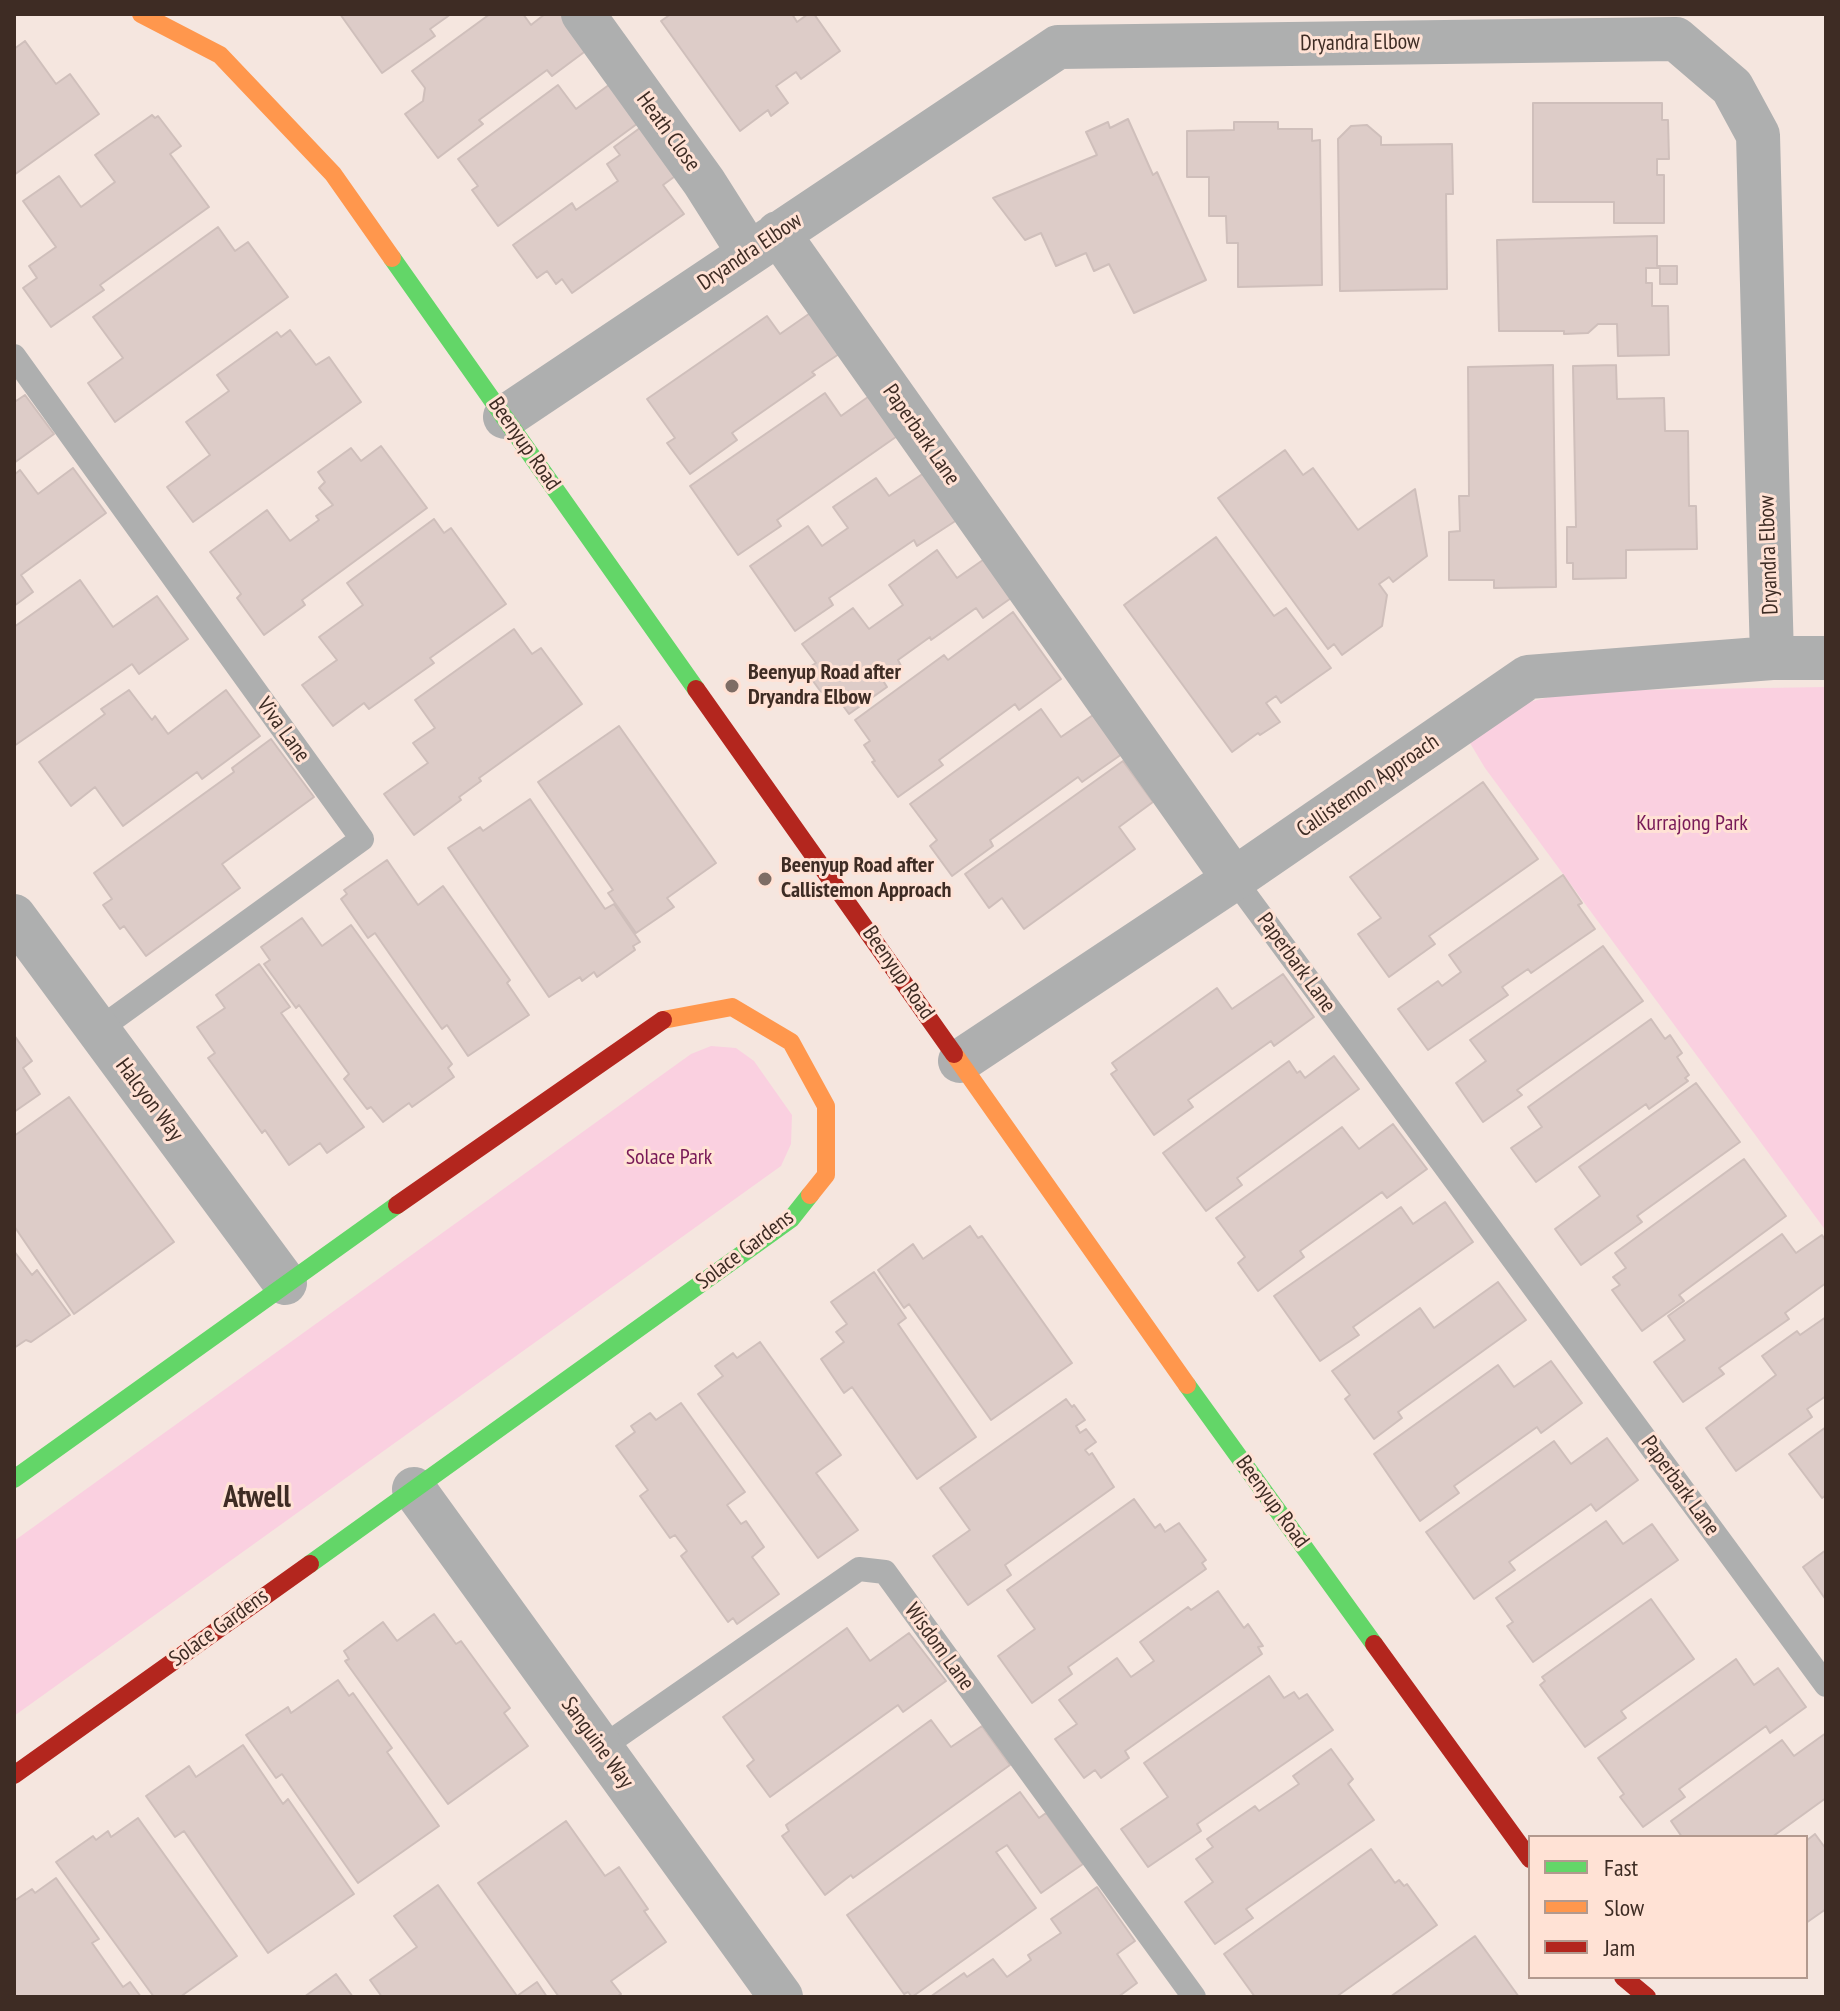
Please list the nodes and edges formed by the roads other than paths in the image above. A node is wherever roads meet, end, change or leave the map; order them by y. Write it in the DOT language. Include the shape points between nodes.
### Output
graph roads {
  1 [pos="141,14"];
  2 [pos="583,14"];
  3 [pos="764,243"];
  4 [pos="14,356"];
  5 [pos="505,417"];
  6 [pos="1772,658"];
  7 [pos="1826,658"];
  8 [pos="1234,879"];
  9 [pos="14,916"];
  10 [pos="98,1030"];
  11 [pos="960,1061"];
  12 [pos="285,1283"];
  13 [pos="14,1479"];
  14 [pos="414,1489"];
  15 [pos="1826,1685"];
  16 [pos="601,1748"];
  17 [pos="14,1775"];
  18 [pos="1528,1856"];
  19 [pos="1625,1979"];
  20 [pos="781,1997"];
  21 [pos="1194,1997"];
  22 [pos="1647,1997"];
  1 -- 5 [label="street, Beenyup Road" via="220,55 333,174"];
  2 -- 3 [label="street, Heath Close" via="704,182"];
  3 -- 5 [label="street, Dryandra Elbow"];
  3 -- 6 [label="street, Dryandra Elbow" via="1058,47 1676,39 1732,87 1758,135"];
  3 -- 8 [label="street, Paperbark Lane"];
  4 -- 10 [label="lane, Viva Lane" via="362,839"];
  5 -- 11 [label="street, Beenyup Road"];
  6 -- 7 [label="street, Callistemon Approach"];
  6 -- 8 [label="street, Callistemon Approach" via="1528,677"];
  8 -- 11 [label="street, Callistemon Approach"];
  8 -- 15 [label="lane, Paperbark Lane"];
  9 -- 10 [label="street, Halcyon Way"];
  10 -- 12 [label="street, Halcyon Way"];
  11 -- 18 [label="street, Beenyup Road"];
  12 -- 13 [label="street, Solace Gardens"];
  12 -- 14 [label="street, Solace Gardens" via="667,1017 732,1007 791,1042 826,1106 826,1175 791,1219"];
  14 -- 16 [label="street, Sanguine Way"];
  14 -- 17 [label="street, Solace Gardens"];
  16 -- 20 [label="street, Sanguine Way"];
  16 -- 21 [label="lane, Wisdom Lane" via="859,1569 885,1572"];
  19 -- 22 [label="street"];
}
